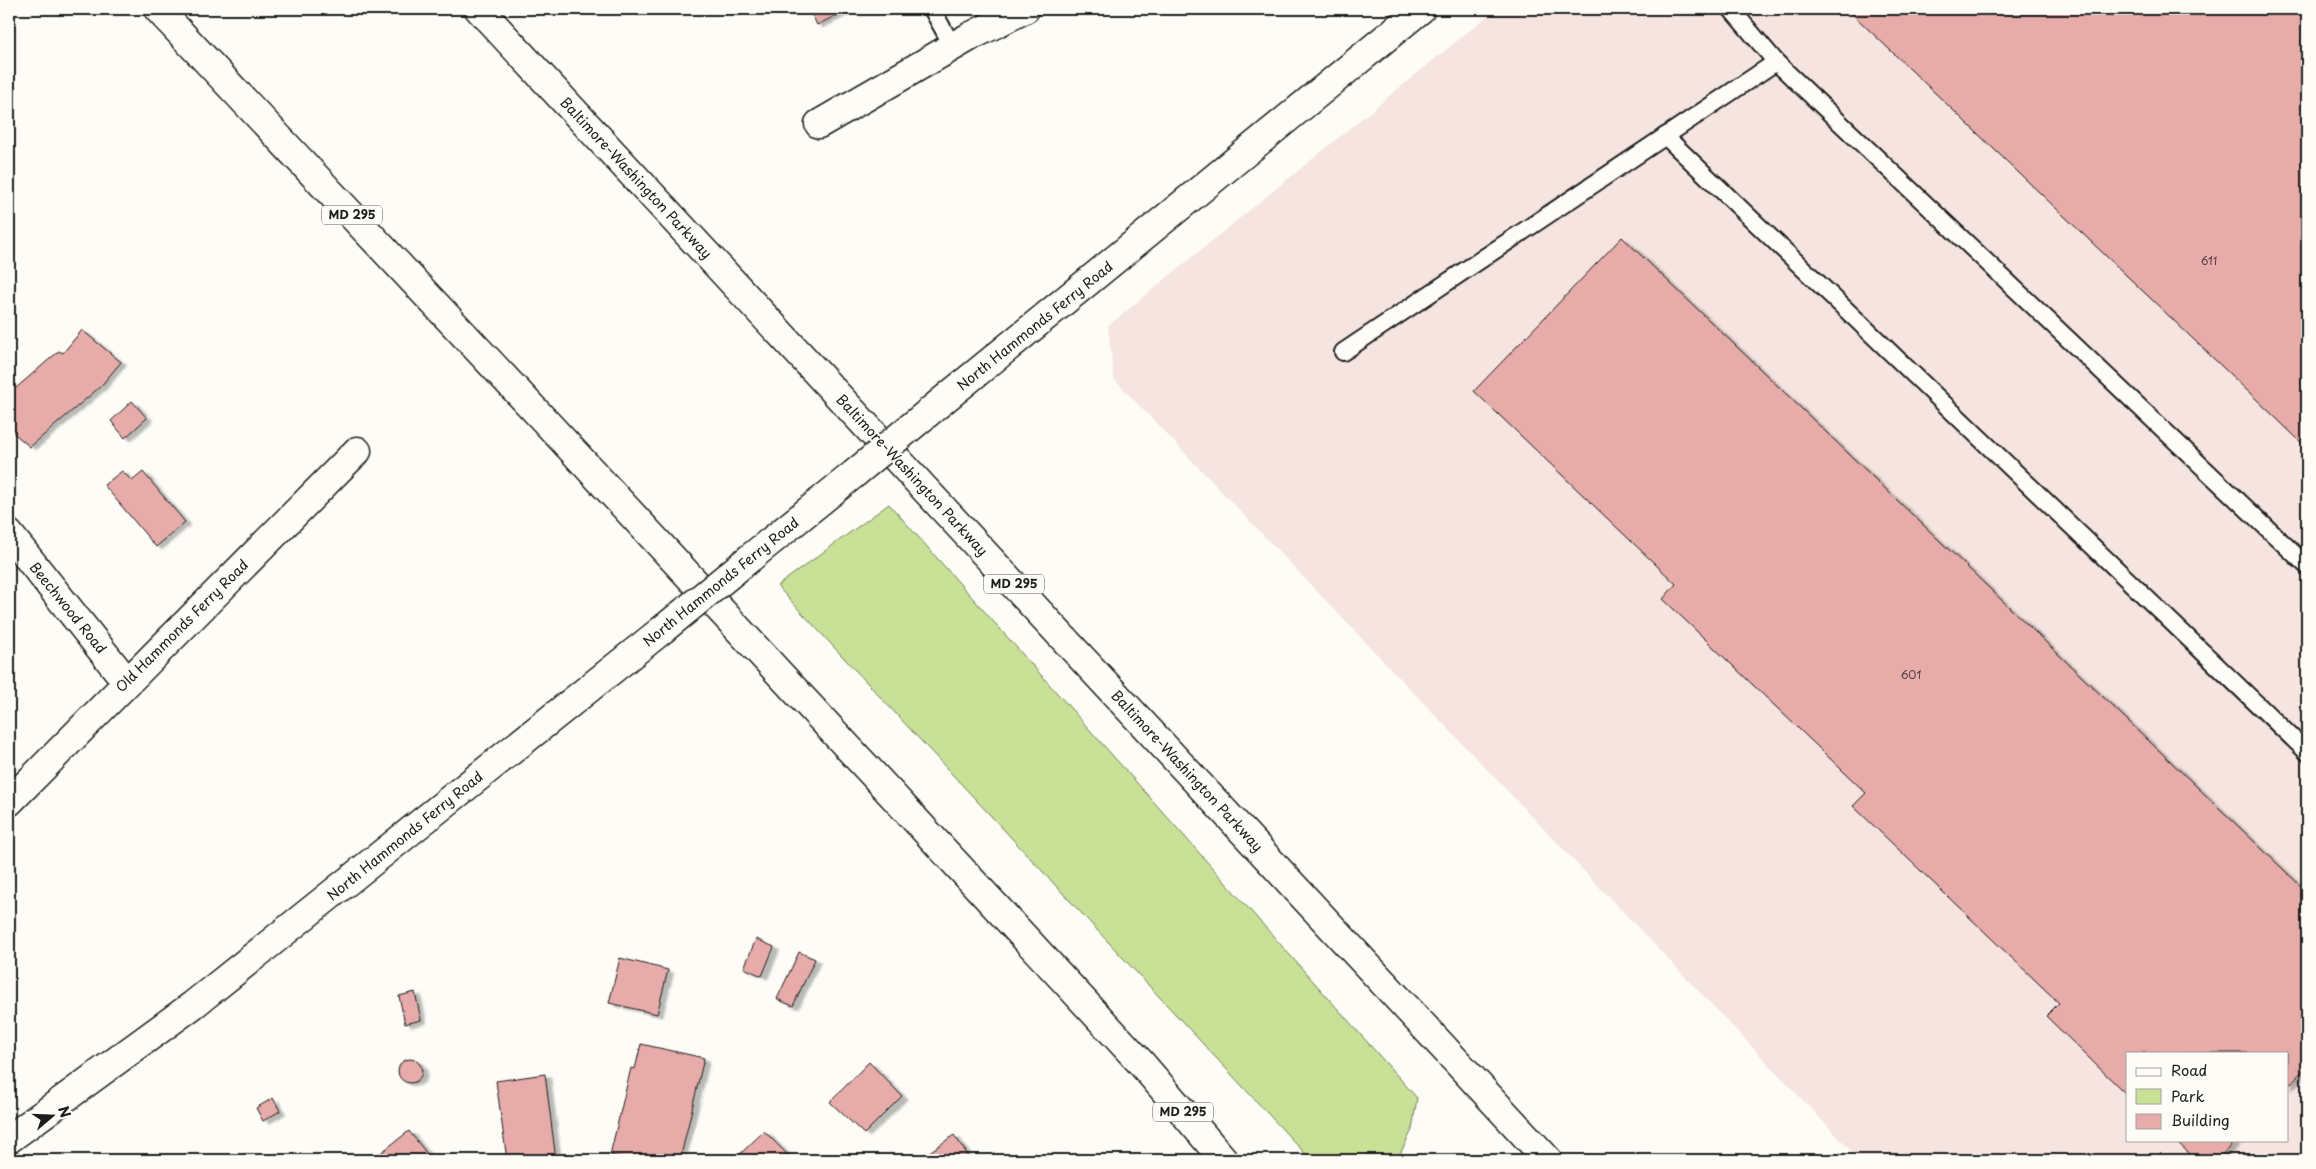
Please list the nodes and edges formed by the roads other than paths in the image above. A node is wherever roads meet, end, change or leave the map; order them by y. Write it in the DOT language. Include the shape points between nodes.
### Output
graph roads {
  1 [pos="158,9"];
  2 [pos="479,9"];
  3 [pos="932,9"];
  4 [pos="1025,9"];
  5 [pos="1421,9"];
  6 [pos="1731,9"];
  7 [pos="953,47"];
  8 [pos="1776,62"];
  9 [pos="819,124"];
  10 [pos="1665,136"];
  11 [pos="1343,352"];
  12 [pos="357,451"];
  13 [pos="9,534"];
  14 [pos="2307,566"];
  15 [pos="127,682"];
  16 [pos="2307,752"];
  17 [pos="9,802"];
  18 [pos="9,1139"];
  19 [pos="1224,1160"];
  20 [pos="1548,1160"];
  1 -- 19 [label="main road, MD 295" via="1142,1064"];
  2 -- 20 [label="main road, Baltimore-Washington Parkway / MD 295"];
  3 -- 7 [label="lane"];
  4 -- 7 [label="main road"];
  5 -- 18 [label="main road, North Hammonds Ferry Road, bridge" via="662,630 193,1005"];
  6 -- 8 [label="lane"];
  7 -- 9 [label="main road"];
  8 -- 10 [label="lane"];
  8 -- 14 [label="lane"];
  10 -- 11 [label="lane"];
  10 -- 16 [label="lane"];
  12 -- 15 [label="main road, Old Hammonds Ferry Road"];
  13 -- 15 [label="main road, Beechwood Road"];
  15 -- 17 [label="main road, Old Hammonds Ferry Road"];
}
